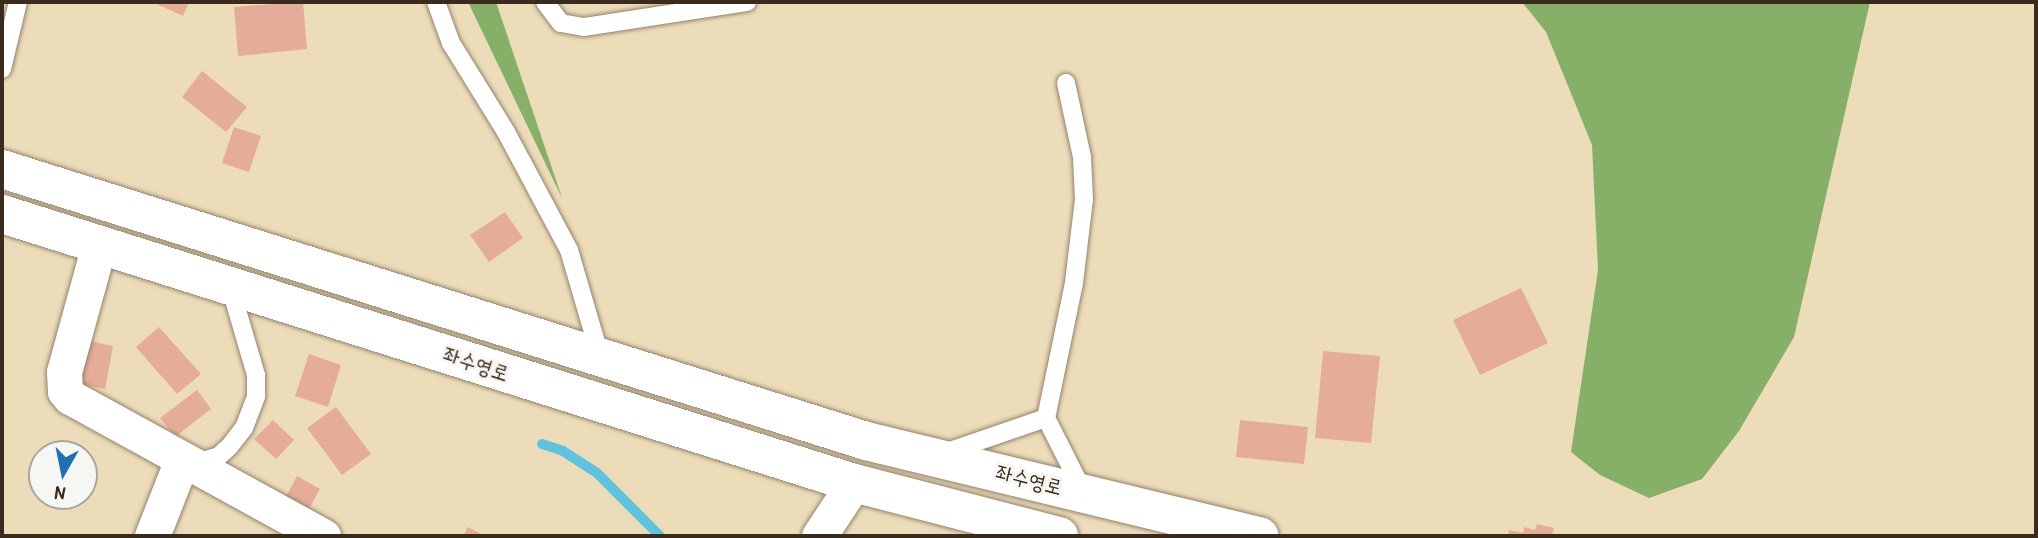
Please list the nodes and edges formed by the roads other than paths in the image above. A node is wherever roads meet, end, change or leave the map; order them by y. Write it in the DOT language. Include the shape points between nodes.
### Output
graph roads {
  1 [pos="18,2"];
  2 [pos="436,2"];
  3 [pos="545,2"];
  4 [pos="747,2"];
  5 [pos="712,5"];
  6 [pos="2,69"];
  7 [pos="1066,83"];
  8 [pos="2,169"];
  9 [pos="2,214"];
  10 [pos="99,245"];
  11 [pos="230,286"];
  12 [pos="600,356"];
  13 [pos="1046,418"];
  14 [pos="932,457"];
  15 [pos="186,462"];
  16 [pos="854,483"];
  17 [pos="1084,494"];
  18 [pos="152,536"];
  19 [pos="323,536"];
  20 [pos="819,536"];
  21 [pos="1059,536"];
  22 [pos="1260,536"];
  1 -- 6 [label="lane"];
  2 -- 12 [label="lane" via="451,43 506,132 569,250"];
  3 -- 5 [label="lane" via="561,23 584,27"];
  4 -- 5 [label="lane"];
  7 -- 13 [label="lane" via="1082,157 1084,200 1074,283"];
  8 -- 12 [label="street, 좌수영로"];
  9 -- 10 [label="street, 좌수영로"];
  10 -- 11 [label="street, 좌수영로"];
  10 -- 15 [label="street" via="63,388 70,397"];
  11 -- 15 [label="lane" via="256,375 256,396 244,428 229,447 207,461"];
  11 -- 16 [label="street, 좌수영로"];
  12 -- 14 [label="street, 좌수영로" via="866,441"];
  13 -- 14 [label="lane"];
  13 -- 17 [label="lane"];
  14 -- 17 [label="street, 좌수영로"];
  15 -- 18 [label="street"];
  15 -- 19 [label="street"];
  16 -- 20 [label="street"];
  16 -- 21 [label="street, 좌수영로"];
  17 -- 22 [label="street, 좌수영로"];
}
